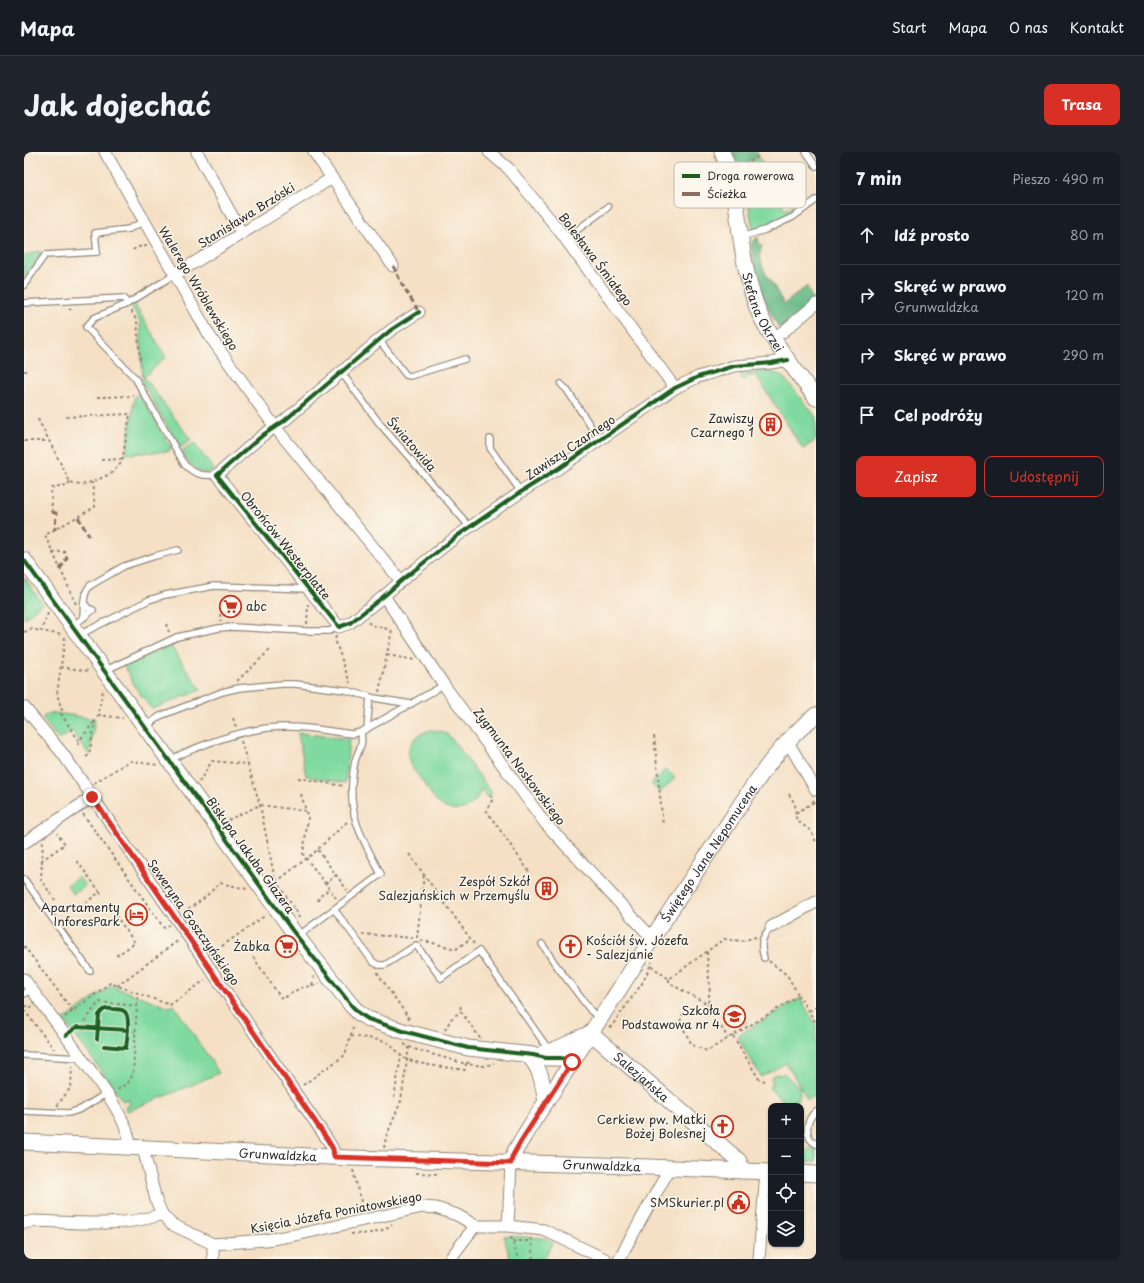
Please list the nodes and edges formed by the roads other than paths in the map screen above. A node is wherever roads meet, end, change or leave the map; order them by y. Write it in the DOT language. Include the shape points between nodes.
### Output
graph roads {
  1 [pos="105,152"];
  2 [pos="197,152"];
  3 [pos="314,152"];
  4 [pos="489,152"];
  5 [pos="722,152"];
  6 [pos="806,152"];
  7 [pos="725,162"];
  8 [pos="816,166"];
  9 [pos="332,178"];
  10 [pos="816,200"];
  11 [pos="608,207"];
  12 [pos="806,207"];
  13 [pos="737,208"];
  14 [pos="805,208"];
  15 [pos="144,221"];
  16 [pos="242,234"];
  17 [pos="741,237"];
  18 [pos="565,238"];
  19 [pos="394,266"];
  20 [pos="174,275"];
  21 [pos="24,285"];
  22 [pos="125,301"];
  23 [pos="24,303"];
  24 [pos="816,304"];
  25 [pos="419,312"];
  26 [pos="774,337"];
  27 [pos="379,340"];
  28 [pos="465,359"];
  29 [pos="788,360"];
  30 [pos="341,372"];
  31 [pos="561,384"];
  32 [pos="675,388"];
  33 [pos="816,398"];
  34 [pos="275,427"];
  35 [pos="490,439"];
  36 [pos="599,440"];
  37 [pos="217,475"];
  38 [pos="521,492"];
  39 [pos="470,527"];
  40 [pos="178,550"];
  41 [pos="24,560"];
  42 [pos="401,581"];
  43 [pos="309,589"];
  44 [pos="384,596"];
  45 [pos="84,602"];
  46 [pos="339,627"];
  47 [pos="74,630"];
  48 [pos="100,671"];
  49 [pos="444,685"];
  50 [pos="370,697"];
  51 [pos="411,704"];
  52 [pos="24,707"];
  53 [pos="816,715"];
  54 [pos="145,727"];
  55 [pos="364,731"];
  56 [pos="788,742"];
  57 [pos="167,763"];
  58 [pos="816,790"];
  59 [pos="92,797"];
  60 [pos="24,843"];
  61 [pos="24,879"];
  62 [pos="816,902"];
  63 [pos="334,909"];
  64 [pos="768,930"];
  65 [pos="302,933"];
  66 [pos="652,938"];
  67 [pos="542,944"];
  68 [pos="764,958"];
  69 [pos="90,971"];
  70 [pos="24,979"];
  71 [pos="28,992"];
  72 [pos="601,1019"];
  73 [pos="591,1033"];
  74 [pos="24,1055"];
  75 [pos="530,1055"];
  76 [pos="548,1055"];
  77 [pos="77,1061"];
  78 [pos="572,1062"];
  79 [pos="111,1092"];
  80 [pos="546,1102"];
  81 [pos="24,1111"];
  82 [pos="816,1111"];
  83 [pos="24,1142"];
  84 [pos="816,1144"];
  85 [pos="137,1148"];
  86 [pos="334,1157"];
  87 [pos="511,1163"];
  88 [pos="670,1168"];
  89 [pos="742,1170"];
  90 [pos="768,1172"];
  91 [pos="804,1173"];
  92 [pos="816,1174"];
  93 [pos="162,1214"];
  94 [pos="24,1223"];
  95 [pos="475,1226"];
  96 [pos="509,1231"];
  97 [pos="213,1244"];
  98 [pos="213,1259"];
  99 [pos="450,1259"];
  100 [pos="605,1259"];
  101 [pos="619,1259"];
  102 [pos="759,1259"];
  1 -- 15 [label="street, Walerego Wróblewskiego"];
  2 -- 16 [label="street"];
  3 -- 9 [label="street"];
  4 -- 18 [label="street, Bolesława Śmiałego" via="509,169"];
  5 -- 7 [label="street, Stefana Okrzei"];
  6 -- 8 [label="lane"];
  9 -- 16 [label="street, Stanisława Brzóski"];
  9 -- 19 [label="street"];
  10 -- 12 [label="lane"];
  11 -- 18 [label="lane"];
  13 -- 17 [label="street, Stefana Okrzei"];
  14 -- 17 [label="lane" via="793,217"];
  15 -- 20 [label="street, Walerego Wróblewskiego"];
  15 -- 21 [label="lane" via="129,229 95,233 97,252 45,255"];
  16 -- 20 [label="street, Stanisława Brzóski"];
  17 -- 26 [label="street, Stefana Okrzei" via="755,302"];
  18 -- 32 [label="street, Bolesława Śmiałego"];
  20 -- 22 [label="lane" via="136,298"];
  20 -- 34 [label="street, Walerego Wróblewskiego" via="211,338"];
  22 -- 23 [label="lane"];
  22 -- 37 [label="lane" via="94,318 86,327 136,378 185,465 192,472"];
  24 -- 26 [label="street"];
  25 -- 27 [label="street"];
  26 -- 29 [label="street, Stefana Okrzei"];
  27 -- 28 [label="lane" via="406,376"];
  27 -- 30 [label="street"];
  29 -- 32 [label="street, Zawiszy Czarnego" via="734,366 698,377"];
  29 -- 33 [label="street, Stefana Okrzei"];
  30 -- 34 [label="street"];
  30 -- 39 [label="lane, Światowida" via="380,424"];
  31 -- 36 [label="lane"];
  32 -- 36 [label="street, Zawiszy Czarnego"];
  34 -- 37 [label="street"];
  34 -- 42 [label="street, Walerego Wróblewskiego"];
  35 -- 38 [label="lane" via="490,448"];
  36 -- 38 [label="street, Zawiszy Czarnego"];
  37 -- 43 [label="street, Obrońców Westerplatte"];
  38 -- 39 [label="street, Zawiszy Czarnego"];
  39 -- 42 [label="street, Zawiszy Czarnego"];
  40 -- 45 [label="lane" via="124,566 88,587"];
  41 -- 47 [label="street, Biskupa Jakuba Glazera"];
  42 -- 44 [label="street, Zawiszy Czarnego"];
  43 -- 46 [label="street, Obrońców Westerplatte"];
  43 -- 47 [label="lane" via="214,586 149,600"];
  44 -- 46 [label="street, Zawiszy Czarnego" via="350,623"];
  44 -- 49 [label="street, Zygmunta Noskowskiego"];
  45 -- 47 [label="lane"];
  45 -- 47 [label="lane" via="93,610"];
  46 -- 48 [label="lane" via="329,631 219,628 176,637"];
  47 -- 48 [label="street, Biskupa Jakuba Glazera"];
  48 -- 54 [label="street, Biskupa Jakuba Glazera"];
  49 -- 51 [label="lane"];
  49 -- 66 [label="street, Zygmunta Noskowskiego" via="545,823"];
  50 -- 51 [label="lane"];
  50 -- 54 [label="lane" via="353,692 295,684 239,688 160,716"];
  50 -- 55 [label="lane"];
  51 -- 55 [label="lane"];
  52 -- 59 [label="street, Seweryna Goszczyńskiego" via="63,754"];
  53 -- 56 [label="street, Świętego Jana Nepomucena"];
  54 -- 57 [label="street, Biskupa Jakuba Glazera"];
  55 -- 57 [label="lane" via="352,734 291,727 238,733 189,751"];
  55 -- 63 [label="lane" via="362,746 355,759 354,815 359,832 381,874"];
  56 -- 58 [label="street"];
  56 -- 66 [label="street, Świętego Jana Nepomucena" via="762,774"];
  57 -- 65 [label="street, Biskupa Jakuba Glazera"];
  59 -- 60 [label="street"];
  59 -- 86 [label="street, Seweryna Goszczyńskiego" via="327,1139"];
  61 -- 69 [label="lane"];
  62 -- 64 [label="street"];
  63 -- 65 [label="lane"];
  63 -- 76 [label="lane" via="373,962 379,965 385,965 416,945 441,978 479,951 547,1047"];
  64 -- 68 [label="lane" via="761,946"];
  65 -- 75 [label="street, Biskupa Jakuba Glazera" via="352,1006 368,1019 468,1048"];
  66 -- 72 [label="street, Świętego Jana Nepomucena"];
  67 -- 72 [label="lane" via="591,1011"];
  70 -- 71 [label="street"];
  71 -- 77 [label="street" via="66,1035"];
  72 -- 73 [label="street, Świętego Jana Nepomucena"];
  73 -- 76 [label="street"];
  73 -- 78 [label="street, Świętego Jana Nepomucena"];
  73 -- 89 [label="street, Salezjańska" via="739,1161"];
  74 -- 77 [label="lane" via="59,1056"];
  75 -- 76 [label="street, Biskupa Jakuba Glazera"];
  75 -- 80 [label="street" via="540,1072"];
  76 -- 78 [label="street, Biskupa Jakuba Glazera"];
  77 -- 79 [label="street"];
  78 -- 80 [label="street, Świętego Jana Nepomucena"];
  79 -- 81 [label="lane" via="69,1113"];
  79 -- 85 [label="street" via="130,1141"];
  80 -- 87 [label="street, Świętego Jana Nepomucena" via="521,1141"];
  82 -- 84 [label="lane" via="807,1126 809,1138"];
  83 -- 85 [label="street, Grunwaldzka"];
  85 -- 86 [label="street, Grunwaldzka"];
  85 -- 93 [label="street"];
  86 -- 87 [label="street, Grunwaldzka"];
  87 -- 88 [label="street, Grunwaldzka"];
  87 -- 96 [label="street"];
  88 -- 89 [label="street, Grunwaldzka"];
  88 -- 101 [label="street"];
  89 -- 90 [label="street, Grunwaldzka"];
  90 -- 102 [label="street"];
  91 -- 92 [label="street"];
  93 -- 94 [label="street" via="153,1218 116,1223"];
  93 -- 97 [label="street, Księcia Józefa Poniatowskiego" via="171,1224"];
  95 -- 96 [label="street"];
  95 -- 97 [label="street, Księcia Józefa Poniatowskiego" via="457,1215 436,1208 423,1207 266,1240"];
  95 -- 99 [label="street"];
  96 -- 100 [label="street" via="544,1230"];
  97 -- 98 [label="street"];
}
